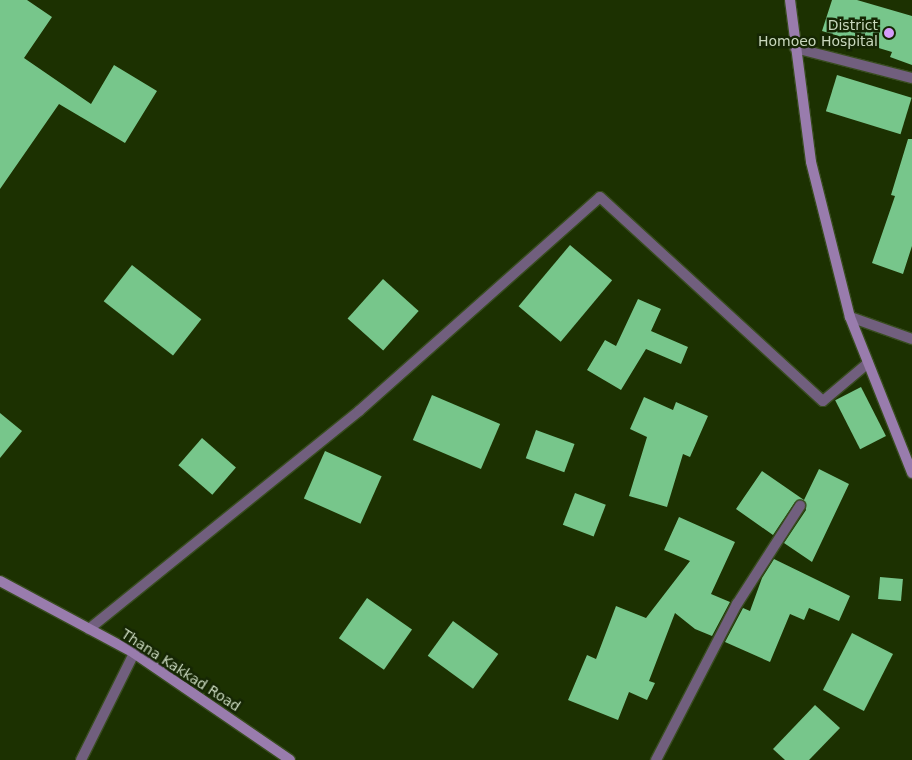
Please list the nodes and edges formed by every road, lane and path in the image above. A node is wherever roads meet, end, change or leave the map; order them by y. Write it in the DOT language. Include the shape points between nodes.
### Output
graph roads {
  1 [pos="790,0"];
  2 [pos="795,48"];
  3 [pos="912,78"];
  4 [pos="850,317"];
  5 [pos="912,339"];
  6 [pos="868,363"];
  7 [pos="912,474"];
  8 [pos="800,506"];
  9 [pos="0,581"];
  10 [pos="89,629"];
  11 [pos="134,653"];
  12 [pos="81,760"];
  13 [pos="290,760"];
  14 [pos="656,760"];
  1 -- 2 [label="main road"];
  2 -- 3 [label="street"];
  2 -- 4 [label="main road" via="810,162"];
  4 -- 5 [label="street"];
  4 -- 6 [label="main road"];
  6 -- 7 [label="main road"];
  6 -- 10 [label="street" via="823,401 600,197 359,411"];
  8 -- 14 [label="street" via="737,604"];
  9 -- 10 [label="main road, Thana Kakkad Road"];
  10 -- 11 [label="main road, Thana Kakkad Road"];
  11 -- 12 [label="street"];
  11 -- 13 [label="main road, Thana Kakkad Road"];
}
